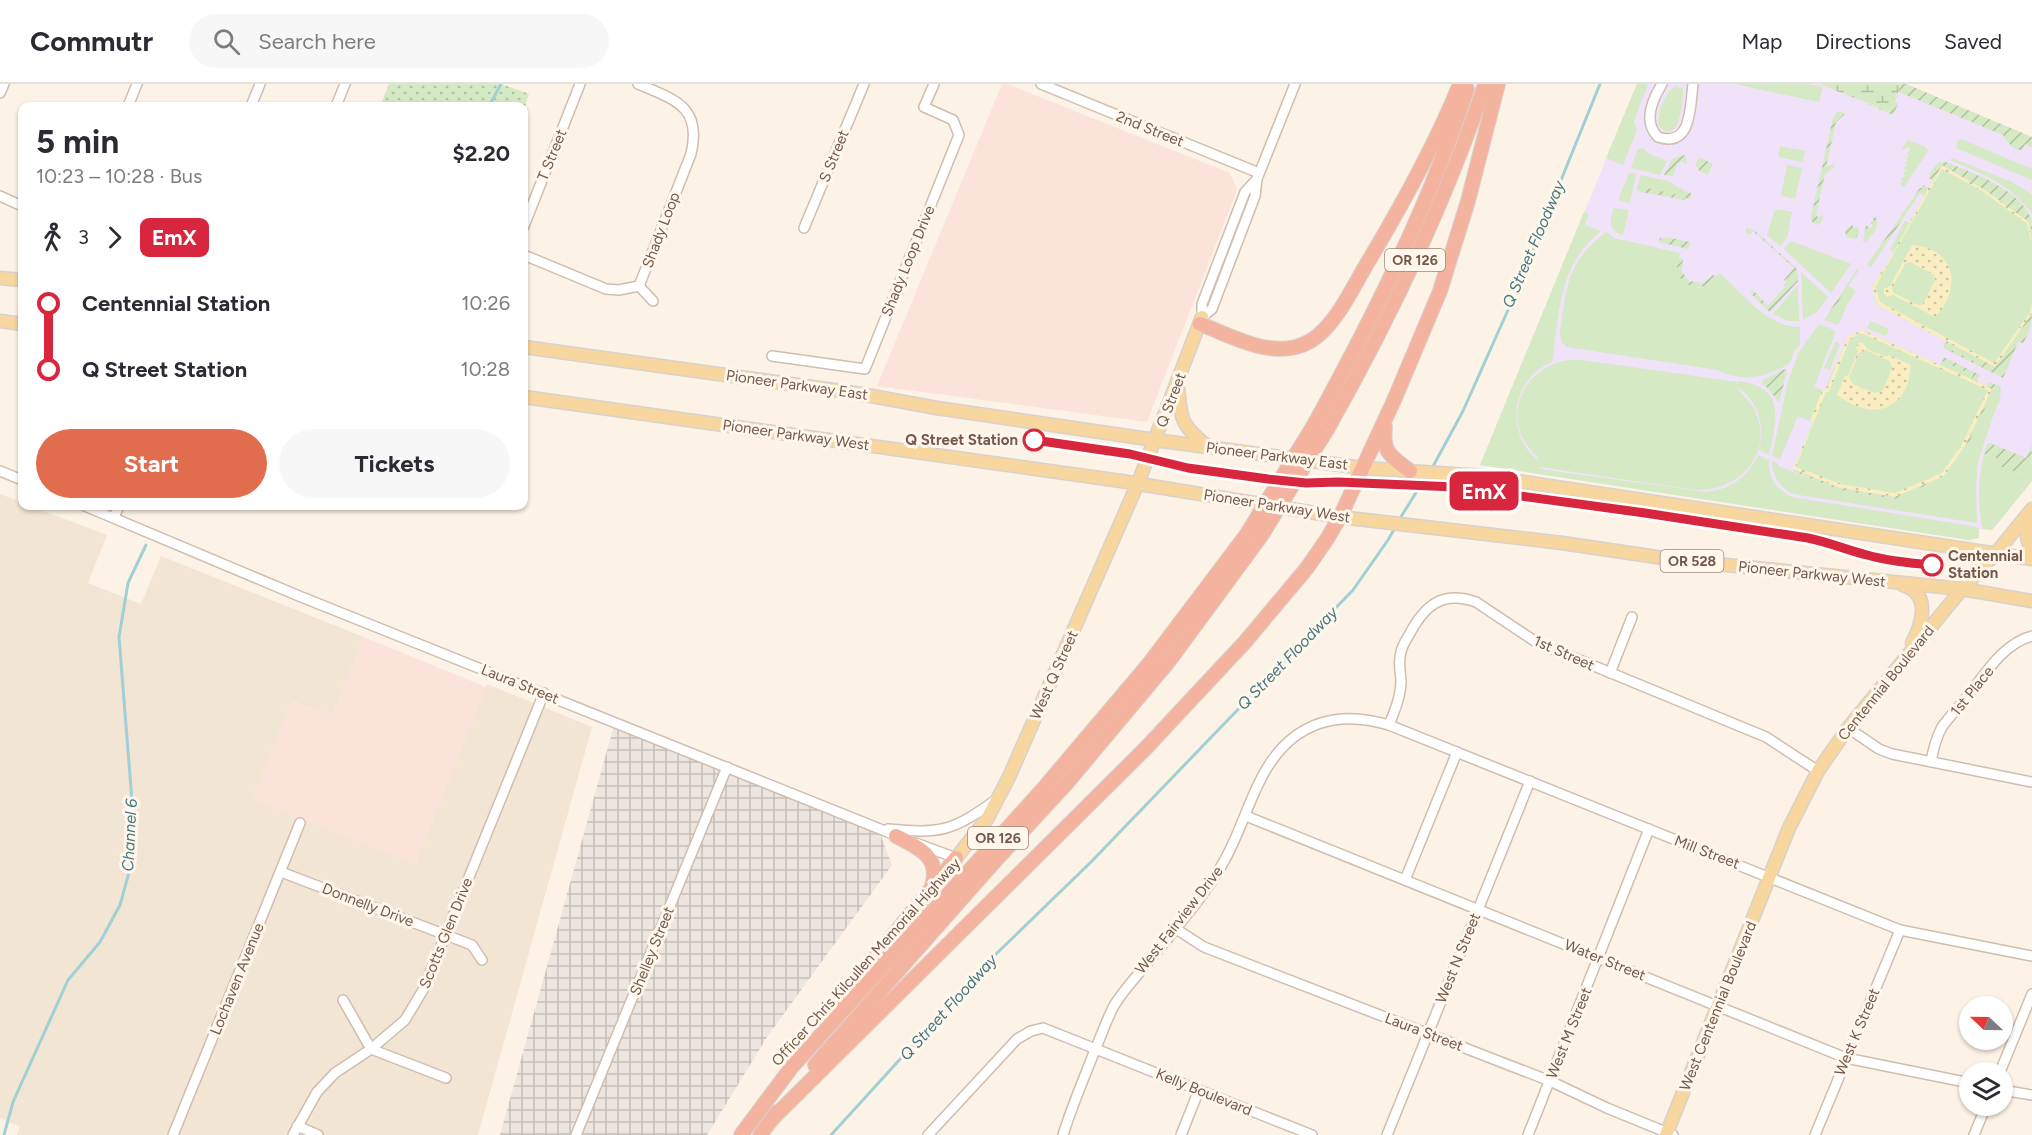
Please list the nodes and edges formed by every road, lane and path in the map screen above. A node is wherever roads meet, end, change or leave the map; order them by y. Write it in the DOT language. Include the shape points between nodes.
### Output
graph roads {
  1 [pos="4,84"];
  2 [pos="137,84"];
  3 [pos="260,84"];
  4 [pos="345,84"];
  5 [pos="580,84"];
  6 [pos="638,84"];
  7 [pos="864,84"];
  8 [pos="934,84"];
  9 [pos="1041,84"];
  10 [pos="1294,84"];
  11 [pos="1460,84"];
  12 [pos="1469,84"];
  13 [pos="1485,84"];
  14 [pos="1498,84"];
  15 [pos="1662,84"];
  16 [pos="1693,84"];
  17 [pos="0,93"];
  18 [pos="130,102"];
  19 [pos="253,102"];
  20 [pos="338,102"];
  21 [pos="1258,176"];
  22 [pos="0,196"];
  23 [pos="18,204"];
  24 [pos="528,216"];
  25 [pos="804,228"];
  26 [pos="528,257"];
  27 [pos="0,278"];
  28 [pos="18,280"];
  29 [pos="639,286"];
  30 [pos="653,301"];
  31 [pos="0,321"];
  32 [pos="1201,321"];
  33 [pos="18,323"];
  34 [pos="528,348"];
  35 [pos="772,356"];
  36 [pos="1177,383"];
  37 [pos="528,398"];
  38 [pos="1387,416"];
  39 [pos="1321,427"];
  40 [pos="1155,440"];
  41 [pos="1208,447"];
  42 [pos="1363,468"];
  43 [pos="0,471"];
  44 [pos="1410,471"];
  45 [pos="18,478"];
  46 [pos="1138,483"];
  47 [pos="96,510"];
  48 [pos="117,510"];
  49 [pos="2030,511"];
  50 [pos="114,517"];
  51 [pos="1340,517"];
  52 [pos="2032,551"];
  53 [pos="1996,553"];
  54 [pos="2032,559"];
  55 [pos="1892,582"];
  56 [pos="1962,589"];
  57 [pos="2032,601"];
  58 [pos="1632,617"];
  59 [pos="2032,636"];
  60 [pos="1904,660"];
  61 [pos="1610,673"];
  62 [pos="544,693"];
  63 [pos="1389,725"];
  64 [pos="1848,728"];
  65 [pos="1457,752"];
  66 [pos="1931,762"];
  67 [pos="727,767"];
  68 [pos="1818,771"];
  69 [pos="1530,781"];
  70 [pos="2032,782"];
  71 [pos="999,797"];
  72 [pos="1246,816"];
  73 [pos="300,823"];
  74 [pos="878,828"];
  75 [pos="1649,829"];
  76 [pos="896,836"];
  77 [pos="956,858"];
  78 [pos="281,872"];
  79 [pos="1770,876"];
  80 [pos="1405,880"];
  81 [pos="931,889"];
  82 [pos="1478,909"];
  83 [pos="1176,929"];
  84 [pos="1900,930"];
  85 [pos="446,935"];
  86 [pos="2032,956"];
  87 [pos="1599,958"];
  88 [pos="482,960"];
  89 [pos="2032,994"];
  90 [pos="343,1000"];
  91 [pos="1718,1006"];
  92 [pos="1428,1033"];
  93 [pos="1096,1048"];
  94 [pos="371,1049"];
  95 [pos="1846,1058"];
  96 [pos="2004,1062"];
  97 [pos="791,1068"];
  98 [pos="446,1078"];
  99 [pos="1550,1081"];
  100 [pos="1959,1081"];
  101 [pos="1200,1090"];
  102 [pos="2013,1092"];
  103 [pos="2032,1095"];
  104 [pos="1982,1116"];
  105 [pos="771,1120"];
  106 [pos="295,1131"];
  107 [pos="1291,1131"];
  108 [pos="1669,1134"];
  109 [pos="173,1135"];
  110 [pos="318,1135"];
  111 [pos="576,1135"];
  112 [pos="741,1135"];
  113 [pos="760,1135"];
  114 [pos="928,1135"];
  115 [pos="1064,1135"];
  116 [pos="1181,1135"];
  117 [pos="1312,1135"];
  118 [pos="1387,1135"];
  119 [pos="1528,1135"];
  120 [pos="1815,1135"];
  121 [pos="1974,1135"];
  1 -- 17 [label="street"];
  2 -- 18 [label="street"];
  3 -- 19 [label="street"];
  4 -- 20 [label="street"];
  5 -- 24 [label="street, T Street"];
  6 -- 29 [label="street, Shady Loop" via="683,107 693,121 695,137"];
  7 -- 25 [label="street, S Street"];
  8 -- 35 [label="street, Shady Loop Drive" via="924,107 953,120 959,135 865,369"];
  9 -- 21 [label="street, 2nd Street"];
  10 -- 21 [label="street, Q Street"];
  11 -- 32 [label="highway" via="1447,118 1392,221 1322,332 1296,347 1264,348"];
  12 -- 39 [label="highway, Officer Chris Kilcullen Memorial Highway / OR 126" via="1389,283"];
  13 -- 39 [label="highway, Officer Chris Kilcullen Memorial Highway / OR 126" via="1428,231 1381,330"];
  14 -- 38 [label="highway" via="1440,291"];
  15 -- 16 [label="street" via="1649,123 1658,137 1671,140 1687,124"];
  21 -- 32 [label="street, Q Street" via="1255,196 1212,309"];
  22 -- 23 [label="street"];
  26 -- 29 [label="street, Shady Loop" via="606,289"];
  27 -- 28 [label="main road"];
  29 -- 30 [label="street"];
  31 -- 33 [label="main road"];
  32 -- 36 [label="main road, Q Street"];
  34 -- 40 [label="main road, Pioneer Parkway East"];
  36 -- 40 [label="main road, Q Street"];
  36 -- 41 [label="main road" via="1185,425"];
  37 -- 46 [label="main road, Pioneer Parkway West"];
  38 -- 42 [label="highway"];
  38 -- 44 [label="highway" via="1386,448"];
  39 -- 97 [label="highway, Officer Chris Kilcullen Memorial Highway / OR 126, bridge" via="1247,534 1148,665 1043,789"];
  39 -- 105 [label="highway, Officer Chris Kilcullen Memorial Highway / OR 126, bridge" via="1261,536 1169,661"];
  40 -- 41 [label="main road, Pioneer Parkway East"];
  40 -- 46 [label="main road, Q Street"];
  41 -- 42 [label="main road, Pioneer Parkway East"];
  42 -- 44 [label="main road, Pioneer Parkway East"];
  42 -- 51 [label="highway"];
  43 -- 45 [label="street"];
  44 -- 53 [label="main road, Pioneer Parkway East" via="1484,476"];
  46 -- 51 [label="main road, Pioneer Parkway West / OR 528"];
  46 -- 71 [label="main road, West Q Street"];
  47 -- 50 [label="street, Laura Street"];
  48 -- 50 [label="street"];
  49 -- 52 [label="main road" via="2026,530"];
  49 -- 53 [label="main road, Centennial Boulevard"];
  50 -- 62 [label="street, Laura Street" via="299,596"];
  51 -- 55 [label="main road, Pioneer Parkway West / OR 528" via="1677,560"];
  51 -- 105 [label="highway" via="1307,568 1241,647 1145,749"];
  53 -- 54 [label="main road, Pioneer Parkway East"];
  53 -- 56 [label="main road, Centennial Boulevard"];
  55 -- 56 [label="main road, Pioneer Parkway West / OR 528"];
  55 -- 60 [label="main road" via="1908,586 1924,609"];
  56 -- 57 [label="main road, Pioneer Parkway West / OR 528"];
  56 -- 60 [label="main road, Centennial Boulevard"];
  58 -- 61 [label="street"];
  59 -- 66 [label="street, 1st Place" via="2025,637 1997,659 1942,727"];
  60 -- 64 [label="main road, Centennial Boulevard"];
  61 -- 63 [label="street, 1st Street" via="1536,642 1476,602 1444,598 1432,604 1414,624 1401,650 1400,696"];
  61 -- 68 [label="street, 1st Street" via="1766,737"];
  62 -- 67 [label="street, Laura Street"];
  62 -- 85 [label="street, Scotts Glen Drive"];
  63 -- 65 [label="street, Mill Street"];
  63 -- 72 [label="street, West Fairview Drive" via="1348,718 1318,723 1305,730 1271,760"];
  64 -- 66 [label="street" via="1879,749"];
  64 -- 68 [label="main road, Centennial Boulevard"];
  65 -- 69 [label="street, Mill Street"];
  65 -- 80 [label="street"];
  66 -- 70 [label="street"];
  67 -- 74 [label="street, Laura Street"];
  67 -- 111 [label="street, Shelley Street"];
  68 -- 79 [label="main road, Centennial Boulevard"];
  69 -- 75 [label="street, Mill Street"];
  69 -- 82 [label="street, West N Street"];
  71 -- 74 [label="street" via="963,823 946,829 930,832"];
  71 -- 77 [label="main road, West Q Street"];
  72 -- 80 [label="street, Water Street"];
  72 -- 83 [label="street, West Fairview Drive" via="1224,862"];
  73 -- 78 [label="street, Lochaven Avenue"];
  74 -- 76 [label="street, Laura Street"];
  75 -- 79 [label="street, Mill Street"];
  75 -- 87 [label="street, West M Street"];
  76 -- 77 [label="street, Laura Street"];
  76 -- 81 [label="highway" via="932,861 935,871"];
  77 -- 81 [label="highway"];
  78 -- 85 [label="street, Donnelly Drive"];
  78 -- 109 [label="street, Lochaven Avenue"];
  79 -- 84 [label="street, Mill Street"];
  79 -- 91 [label="main road, West Centennial Boulevard"];
  80 -- 82 [label="street, Water Street"];
  81 -- 97 [label="highway" via="822,1023"];
  82 -- 87 [label="street, Water Street"];
  82 -- 92 [label="street, West N Street"];
  83 -- 92 [label="street, Laura Street" via="1204,947"];
  83 -- 93 [label="street, West Fairview Drive" via="1116,1003"];
  84 -- 86 [label="street, Mill Street"];
  84 -- 95 [label="street, West K Street"];
  85 -- 88 [label="street, Donnelly Drive" via="472,945"];
  85 -- 94 [label="street, Scotts Glen Drive" via="423,990 405,1020"];
  87 -- 91 [label="street, Water Street"];
  87 -- 99 [label="street, West M Street"];
  89 -- 96 [label="street"];
  90 -- 94 [label="street"];
  91 -- 95 [label="street, Water Street"];
  91 -- 108 [label="main road, West Centennial Boulevard"];
  92 -- 99 [label="street, Laura Street"];
  92 -- 118 [label="street, West N Street"];
  93 -- 101 [label="street, Kelly Boulevard"];
  93 -- 114 [label="street, Kelly Boulevard" via="1043,1028 1030,1031 1017,1039"];
  93 -- 115 [label="street, West Fairview Drive"];
  94 -- 98 [label="street"];
  94 -- 106 [label="street, Scotts Glen Drive" via="329,1079"];
  95 -- 100 [label="street, Water Street"];
  95 -- 120 [label="street, West K Street"];
  97 -- 112 [label="highway, Officer Chris Kilcullen Memorial Highway / OR 126"];
  99 -- 108 [label="street, Laura Street"];
  99 -- 119 [label="street, West M Street"];
  101 -- 107 [label="street, Kelly Boulevard"];
  101 -- 116 [label="street"];
  102 -- 103 [label="street"];
  104 -- 121 [label="street"];
  105 -- 113 [label="highway, Officer Chris Kilcullen Memorial Highway / OR 126"];
  106 -- 110 [label="street"];
  107 -- 117 [label="street, Kelly Boulevard"];
}
